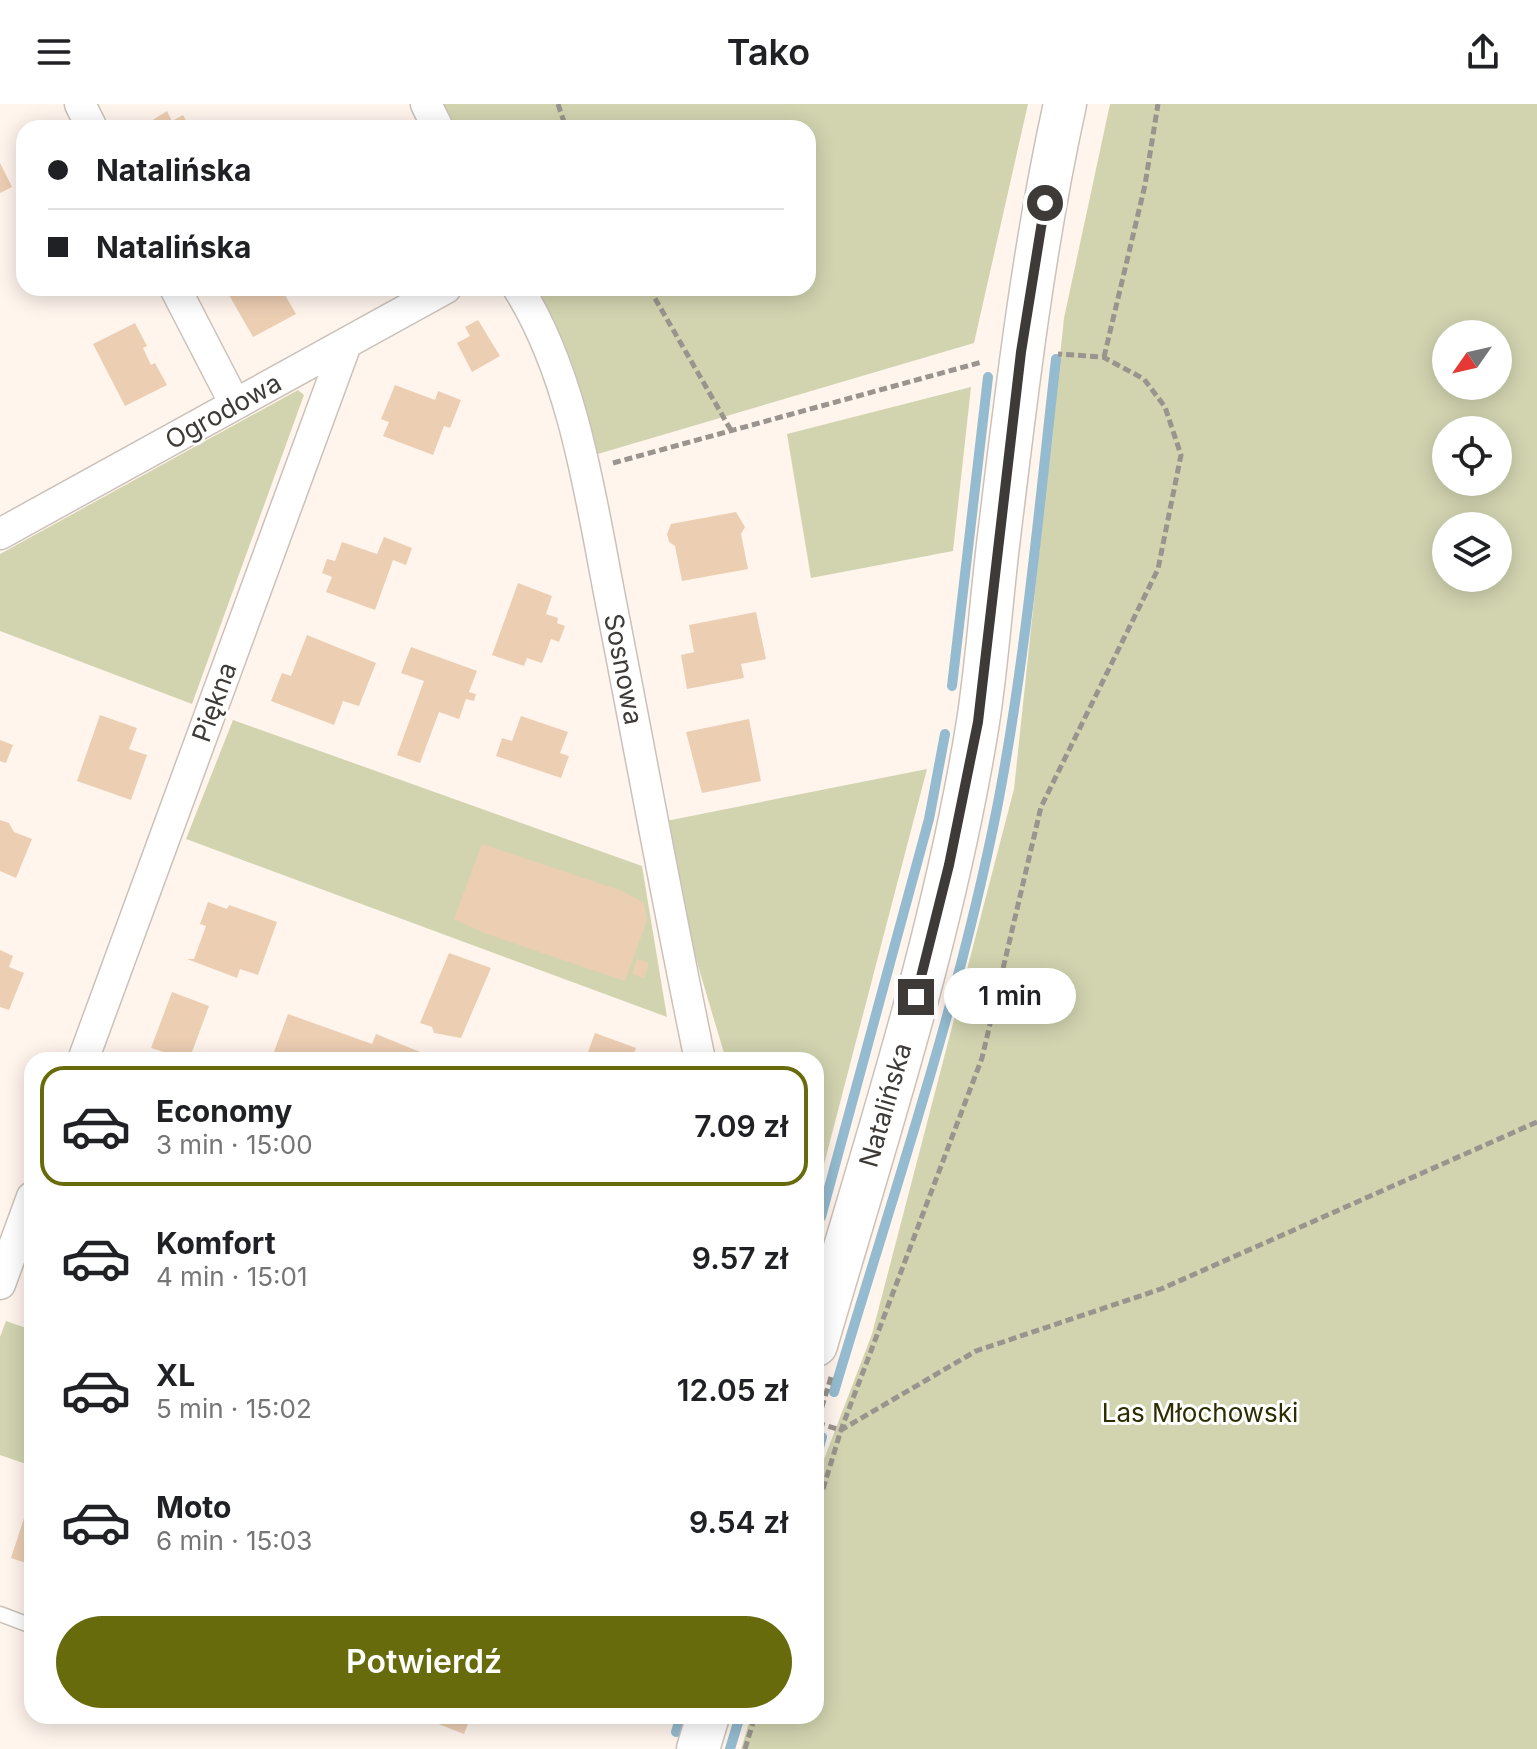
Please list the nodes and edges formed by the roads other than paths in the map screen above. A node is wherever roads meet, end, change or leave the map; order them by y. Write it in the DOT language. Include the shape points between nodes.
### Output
graph roads {
  1 [pos="1065,104"];
  2 [pos="179,296"];
  3 [pos="432,296"];
  4 [pos="523,296"];
  5 [pos="346,344"];
  6 [pos="235,404"];
  7 [pos="0,534"];
  8 [pos="86,1052"];
  9 [pos="698,1052"];
  10 [pos="24,1219"];
  11 [pos="0,1284"];
  12 [pos="824,1289"];
  13 [pos="0,1614"];
  14 [pos="24,1623"];
  15 [pos="706,1724"];
  16 [pos="698,1749"];
  1 -- 12 [label="main road, Natalińska" via="1021,352 978,722 955,837 916,997"];
  2 -- 6 [label="street"];
  3 -- 5 [label="street, Ogrodowa"];
  4 -- 9 [label="street, Sosnowa" via="554,366 585,470"];
  5 -- 6 [label="street, Ogrodowa"];
  5 -- 8 [label="street, Piękna"];
  6 -- 7 [label="street, Ogrodowa"];
  10 -- 11 [label="street"];
  13 -- 14 [label="lane"];
  15 -- 16 [label="main road"];
}
